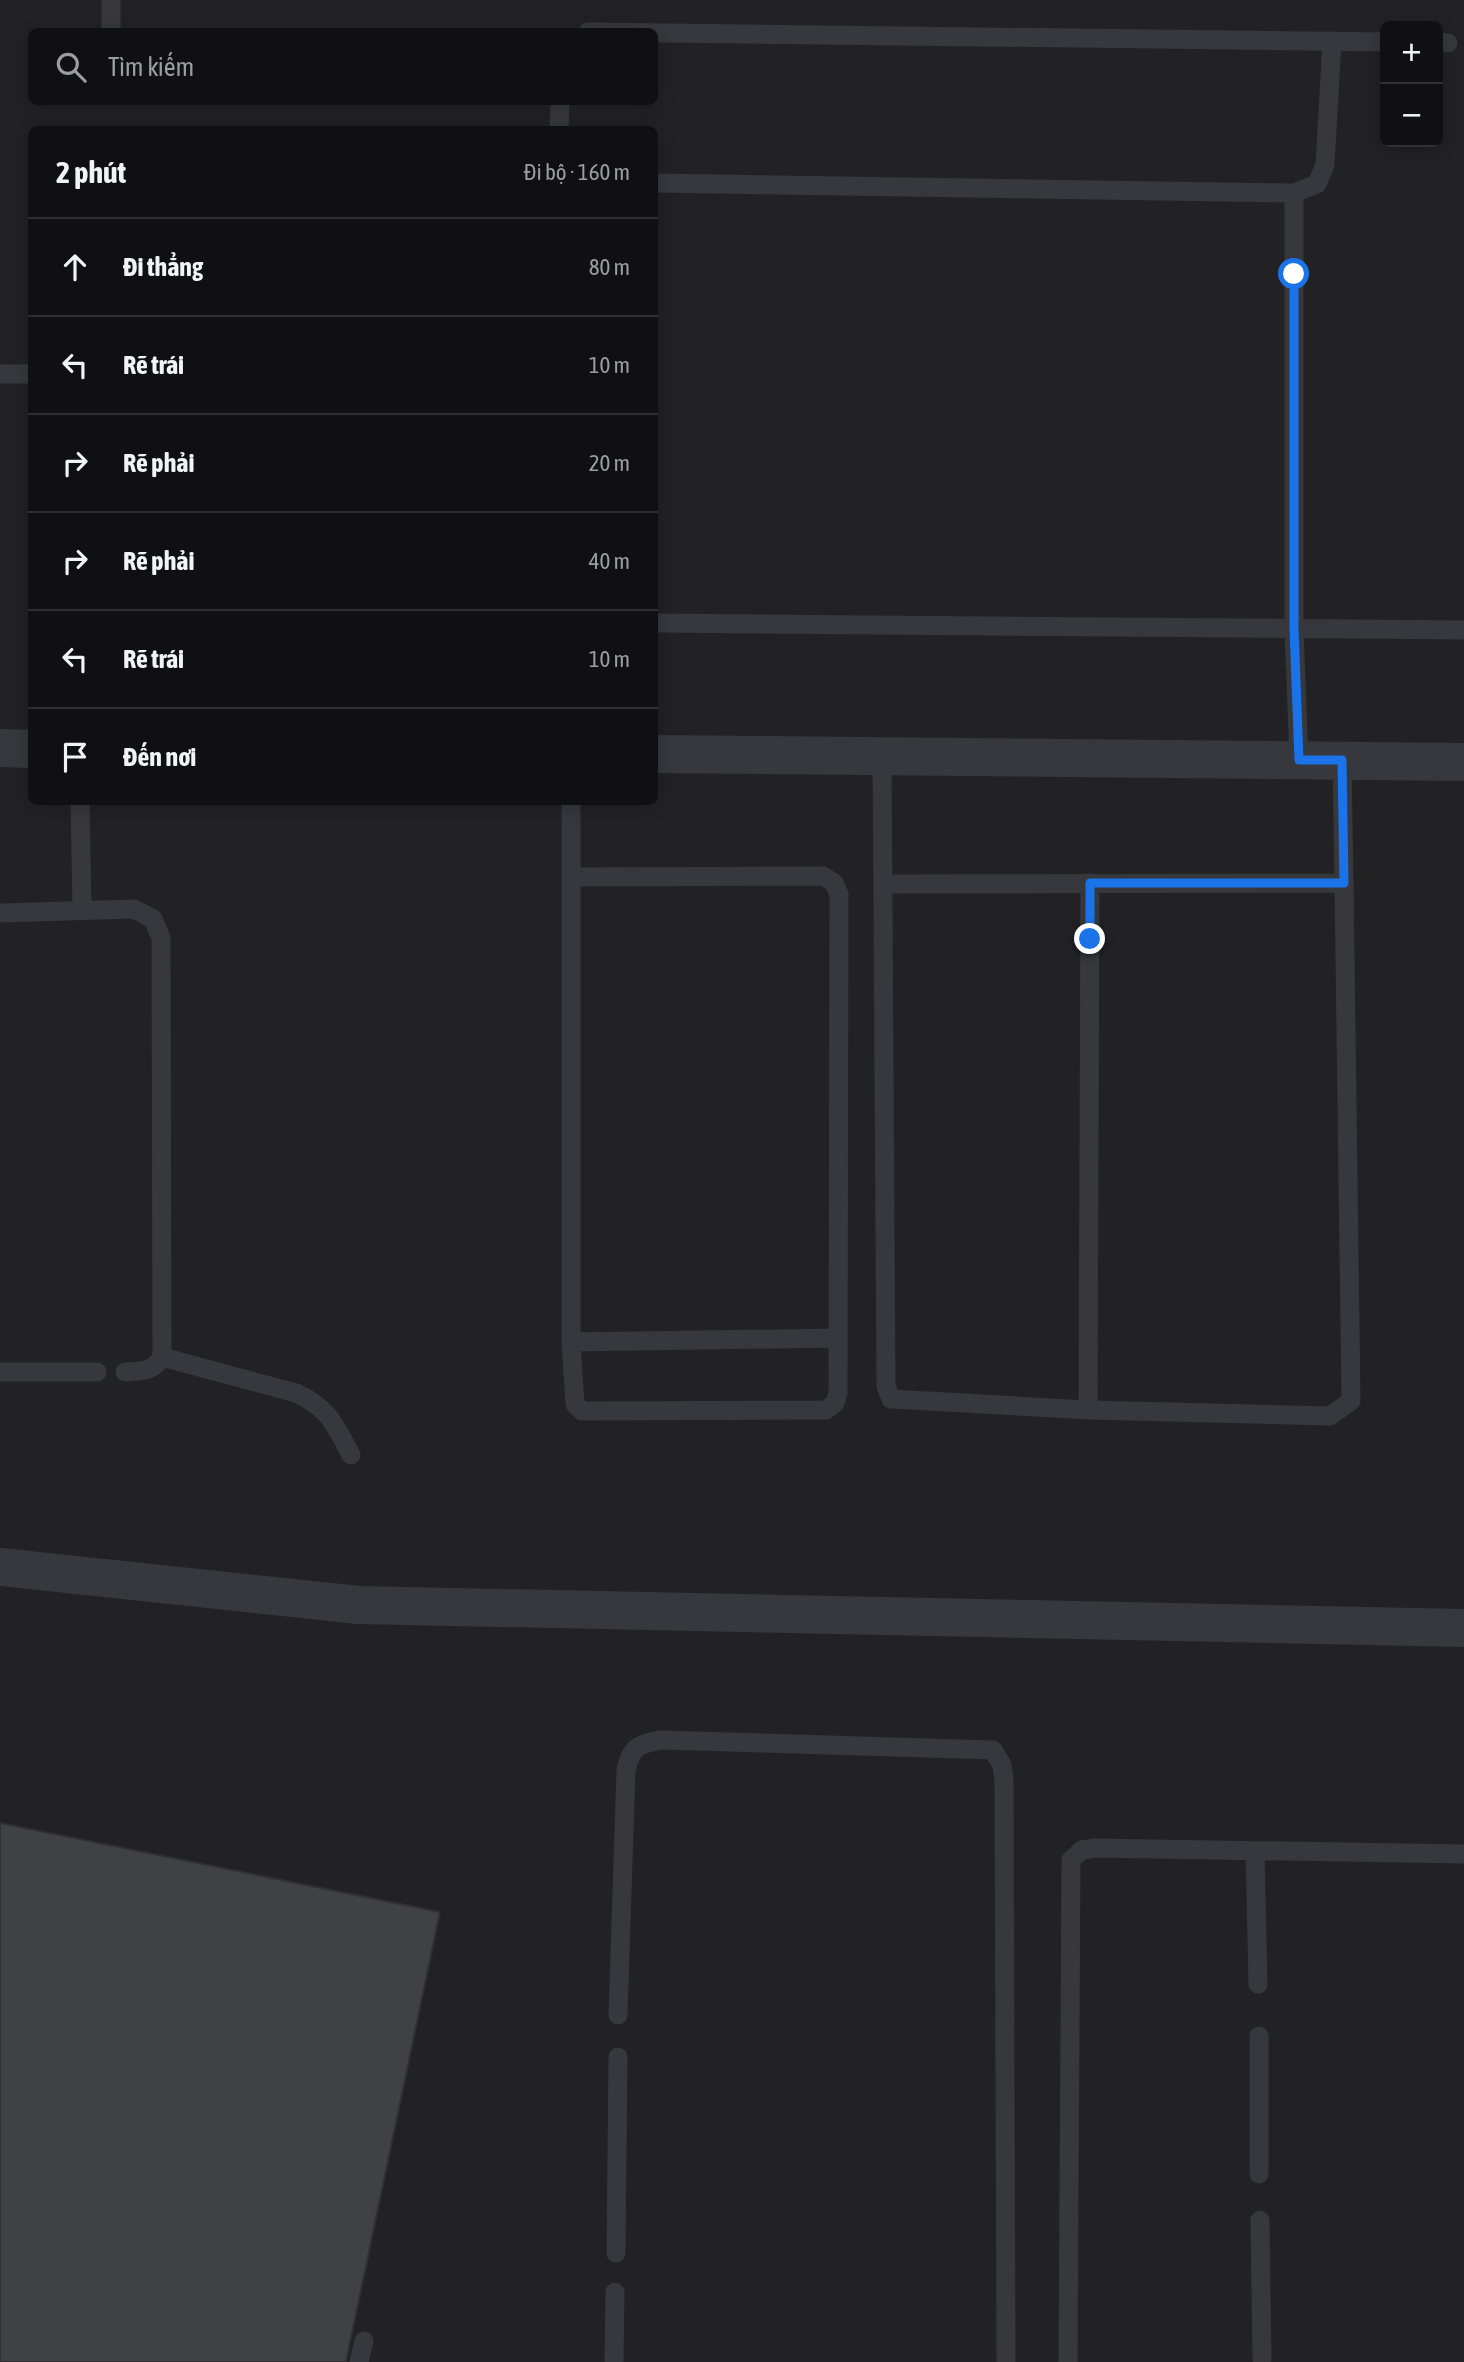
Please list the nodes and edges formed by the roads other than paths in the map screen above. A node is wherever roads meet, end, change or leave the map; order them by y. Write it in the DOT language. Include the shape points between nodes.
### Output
graph roads {
  1 [pos="111,0"];
  2 [pos="111,28"];
  3 [pos="658,33"];
  4 [pos="1332,41"];
  5 [pos="1380,42"];
  6 [pos="559,105"];
  7 [pos="559,126"];
  8 [pos="658,183"];
  9 [pos="1294,192"];
  10 [pos="0,374"];
  11 [pos="28,374"];
  12 [pos="658,623"];
  13 [pos="1294,629"];
  14 [pos="1464,629"];
  15 [pos="0,748"];
  16 [pos="28,749"];
  17 [pos="658,754"];
  18 [pos="883,756"];
  19 [pos="1299,760"];
  20 [pos="1342,760"];
  21 [pos="1464,762"];
  22 [pos="80,805"];
  23 [pos="571,805"];
  24 [pos="571,877"];
  25 [pos="1090,883"];
  26 [pos="1344,883"];
  27 [pos="883,884"];
  28 [pos="82,910"];
  29 [pos="0,913"];
  30 [pos="838,1338"];
  31 [pos="571,1342"];
  32 [pos="162,1357"];
  33 [pos="0,1372"];
  34 [pos="97,1372"];
  35 [pos="125,1372"];
  36 [pos="1088,1410"];
  37 [pos="351,1455"];
  38 [pos="0,1567"];
  39 [pos="1464,1628"];
  40 [pos="1255,1852"];
  41 [pos="1464,1854"];
  42 [pos="1258,1984"];
  43 [pos="618,2015"];
  44 [pos="1259,2036"];
  45 [pos="618,2057"];
  46 [pos="1259,2174"];
  47 [pos="1260,2220"];
  48 [pos="615,2253"];
  49 [pos="615,2292"];
  50 [pos="364,2342"];
  51 [pos="1262,2359"];
  52 [pos="359,2362"];
  53 [pos="614,2362"];
  54 [pos="1006,2362"];
  55 [pos="1068,2362"];
  1 -- 2 [label="lane"];
  3 -- 4 [label="lane"];
  4 -- 5 [label="lane"];
  4 -- 9 [label="lane" via="1325,165 1317,184"];
  6 -- 7 [label="lane"];
  8 -- 9 [label="lane"];
  9 -- 13 [label="lane"];
  10 -- 11 [label="lane"];
  12 -- 13 [label="lane"];
  13 -- 14 [label="lane"];
  13 -- 19 [label="lane"];
  15 -- 16 [label="street"];
  17 -- 18 [label="street"];
  18 -- 19 [label="street"];
  18 -- 27 [label="lane"];
  19 -- 20 [label="street"];
  20 -- 21 [label="street"];
  20 -- 26 [label="lane"];
  22 -- 28 [label="lane"];
  23 -- 24 [label="lane"];
  24 -- 30 [label="lane" via="823,876 834,883 839,894"];
  24 -- 31 [label="lane"];
  25 -- 26 [label="lane"];
  25 -- 27 [label="lane"];
  25 -- 36 [label="lane"];
  26 -- 36 [label="lane" via="1351,1401 1330,1416"];
  27 -- 36 [label="lane" via="886,1386 891,1399"];
  28 -- 29 [label="lane"];
  28 -- 32 [label="lane" via="134,909 153,919 160,938"];
  30 -- 31 [label="lane"];
  30 -- 31 [label="lane" via="838,1394 826,1410 582,1411 572,1391"];
  32 -- 35 [label="lane" via="147,1370"];
  32 -- 37 [label="lane" via="296,1392 314,1401 329,1414"];
  33 -- 34 [label="lane"];
  38 -- 39 [label="street" via="359,1605"];
  40 -- 41 [label="lane"];
  40 -- 42 [label="lane"];
  40 -- 55 [label="lane" via="1095,1848 1082,1850 1070,1860"];
  43 -- 54 [label="lane" via="626,1770 631,1752 641,1744 661,1740 993,1750 1004,1780"];
  44 -- 46 [label="lane"];
  45 -- 48 [label="lane"];
  47 -- 51 [label="lane"];
  49 -- 53 [label="lane"];
  50 -- 52 [label="lane"];
}
